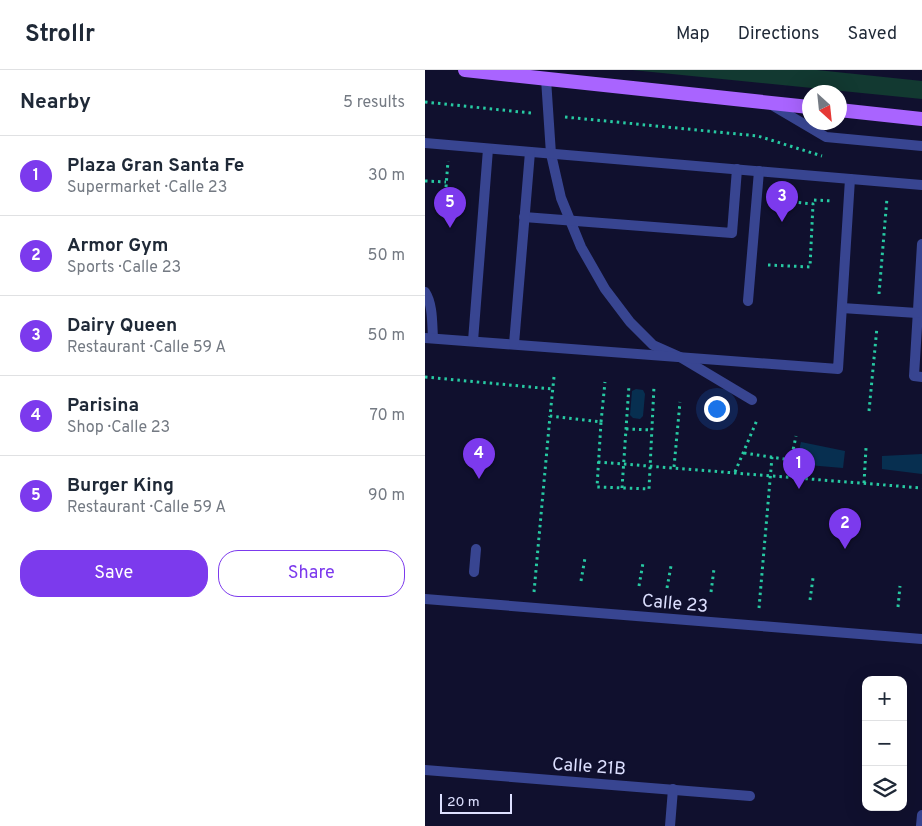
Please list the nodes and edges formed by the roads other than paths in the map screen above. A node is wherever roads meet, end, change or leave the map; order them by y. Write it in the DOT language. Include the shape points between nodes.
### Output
graph roads {
  1 [pos="465,70"];
  2 [pos="545,79"];
  3 [pos="766,102"];
  4 [pos="802,106"];
  5 [pos="847,111"];
  6 [pos="922,119"];
  7 [pos="425,143"];
  8 [pos="922,146"];
  9 [pos="488,148"];
  10 [pos="530,152"];
  11 [pos="551,154"];
  12 [pos="737,169"];
  13 [pos="759,171"];
  14 [pos="850,179"];
  15 [pos="922,185"];
  16 [pos="524,217"];
  17 [pos="570,220"];
  18 [pos="922,244"];
  19 [pos="921,269"];
  20 [pos="425,292"];
  21 [pos="748,301"];
  22 [pos="842,308"];
  23 [pos="917,313"];
  24 [pos="429,338"];
  25 [pos="473,341"];
  26 [pos="514,344"];
  27 [pos="681,357"];
  28 [pos="922,377"];
  29 [pos="752,400"];
  30 [pos="476,549"];
  31 [pos="474,572"];
  32 [pos="425,600"];
  33 [pos="922,639"];
  34 [pos="425,770"];
  35 [pos="673,789"];
  36 [pos="749,796"];
  37 [pos="922,815"];
  38 [pos="670,826"];
  39 [pos="921,826"];
  1 -- 2 [label="main road"];
  2 -- 3 [label="main road"];
  2 -- 11 [label="street"];
  3 -- 4 [label="main road"];
  3 -- 8 [label="street" via="826,137"];
  5 -- 6 [label="main road"];
  7 -- 9 [label="street"];
  9 -- 10 [label="street"];
  9 -- 25 [label="street"];
  10 -- 11 [label="street"];
  10 -- 16 [label="street"];
  11 -- 12 [label="street"];
  11 -- 17 [label="street" via="561,198"];
  12 -- 13 [label="street"];
  12 -- 17 [label="street" via="731,233"];
  13 -- 14 [label="street"];
  13 -- 21 [label="street"];
  14 -- 15 [label="street"];
  14 -- 22 [label="street"];
  16 -- 17 [label="street"];
  16 -- 26 [label="street"];
  17 -- 27 [label="street" via="605,289 630,322 653,345"];
  18 -- 19 [label="street"];
  19 -- 23 [label="street"];
  20 -- 24 [label="street" via="431,312"];
  22 -- 23 [label="street"];
  22 -- 27 [label="street" via="838,369"];
  23 -- 28 [label="street" via="914,376"];
  24 -- 25 [label="street"];
  25 -- 26 [label="street"];
  26 -- 27 [label="street"];
  27 -- 29 [label="street"];
  30 -- 31 [label="street"];
  32 -- 33 [label="street, Calle 23"];
  34 -- 35 [label="street, Calle 21B"];
  35 -- 36 [label="street, Calle 21B"];
  35 -- 38 [label="street"];
  37 -- 39 [label="street"];
}
